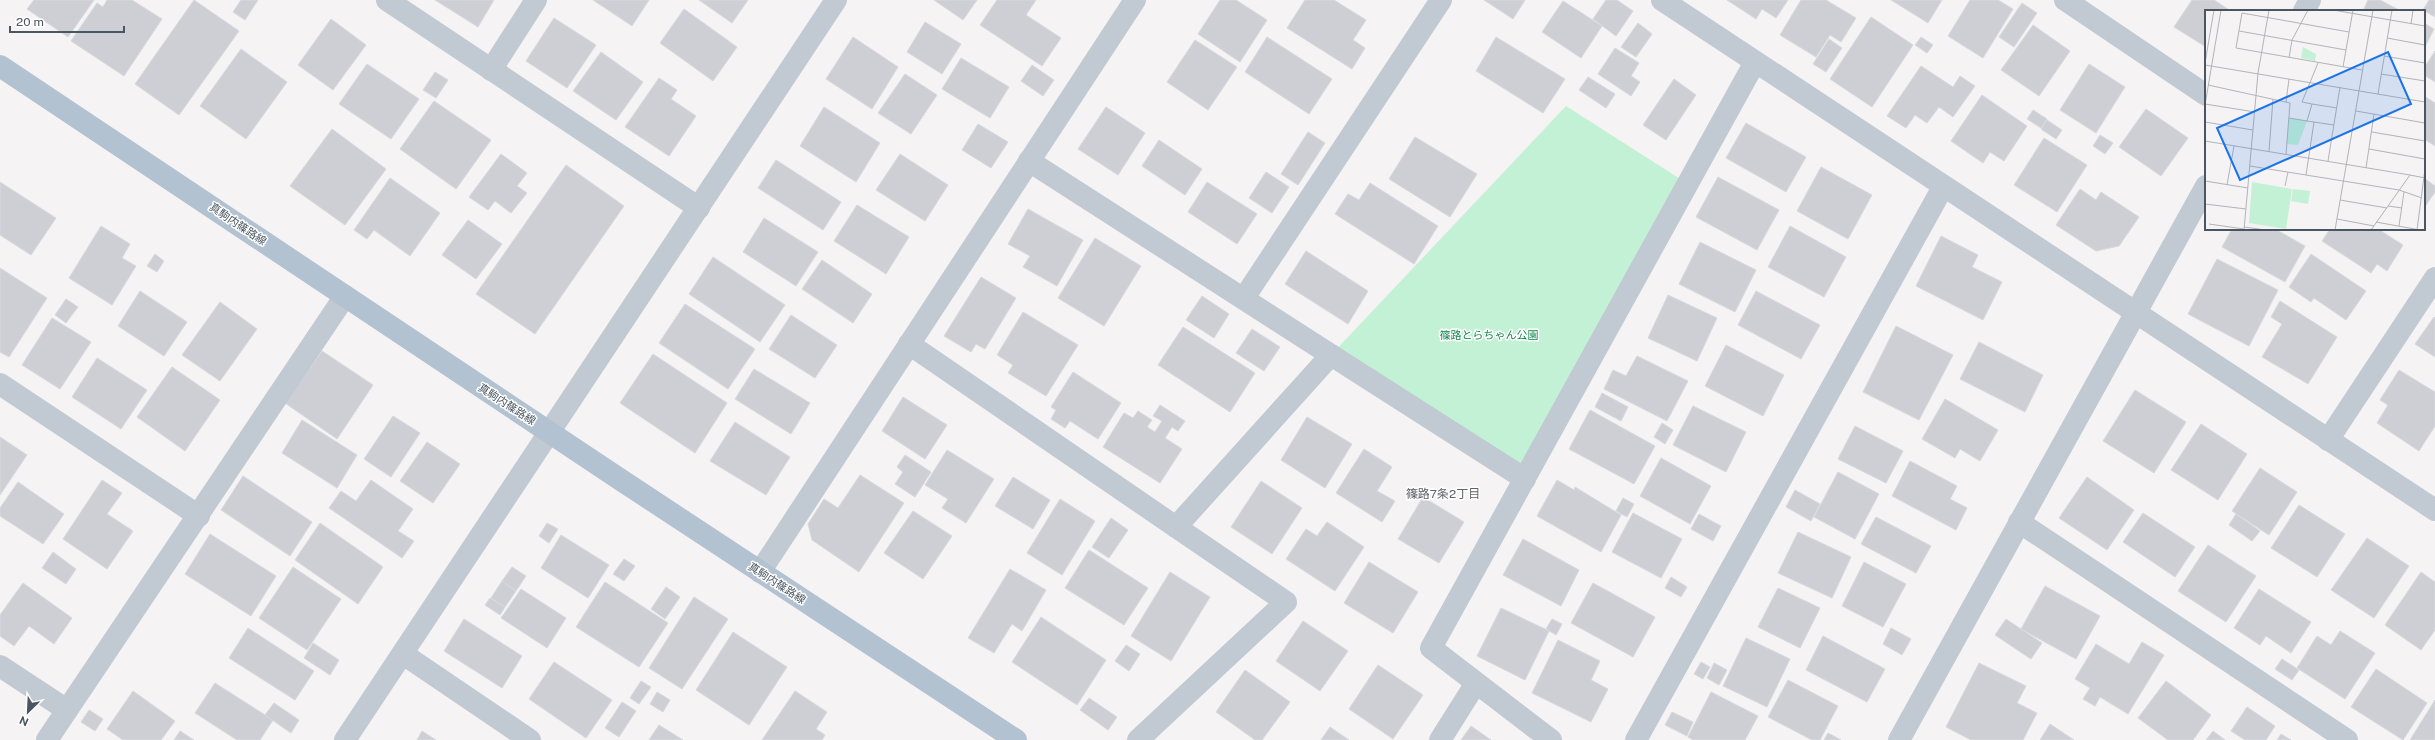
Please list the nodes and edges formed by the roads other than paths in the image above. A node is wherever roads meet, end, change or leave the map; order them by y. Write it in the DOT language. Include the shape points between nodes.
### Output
graph roads {
  1 [pos="387,0"];
  2 [pos="536,0"];
  3 [pos="836,0"];
  4 [pos="1135,0"];
  5 [pos="1441,0"];
  6 [pos="1662,0"];
  7 [pos="2065,0"];
  8 [pos="2310,0"];
  9 [pos="2305,10"];
  10 [pos="1755,62"];
  11 [pos="0,66"];
  12 [pos="491,70"];
  13 [pos="2205,94"];
  14 [pos="1029,161"];
  15 [pos="1943,187"];
  16 [pos="2205,188"];
  17 [pos="698,208"];
  18 [pos="2435,278"];
  19 [pos="345,296"];
  20 [pos="1244,298"];
  21 [pos="2134,314"];
  22 [pos="909,344"];
  23 [pos="1331,355"];
  24 [pos="0,384"];
  25 [pos="550,432"];
  26 [pos="2328,440"];
  27 [pos="1525,479"];
  28 [pos="2435,510"];
  29 [pos="199,516"];
  30 [pos="2019,522"];
  31 [pos="1176,527"];
  32 [pos="760,572"];
  33 [pos="403,654"];
  34 [pos="0,666"];
  35 [pos="1476,683"];
  36 [pos="67,710"];
  37 [pos="1905,738"];
  38 [pos="47,740"];
  39 [pos="345,740"];
  40 [pos="530,740"];
  41 [pos="1016,740"];
  42 [pos="1138,740"];
  43 [pos="1440,740"];
  44 [pos="1551,740"];
  45 [pos="1636,740"];
  46 [pos="2347,740"];
  1 -- 12 [label="street"];
  2 -- 12 [label="street"];
  3 -- 17 [label="street"];
  4 -- 14 [label="street"];
  5 -- 20 [label="street"];
  6 -- 10 [label="street"];
  7 -- 13 [label="street"];
  8 -- 9 [label="street"];
  10 -- 15 [label="street"];
  10 -- 27 [label="street"];
  11 -- 19 [label="main road, 真駒内篠路線"];
  12 -- 17 [label="street"];
  14 -- 20 [label="street"];
  14 -- 22 [label="street"];
  15 -- 21 [label="street"];
  15 -- 45 [label="street"];
  16 -- 21 [label="street"];
  17 -- 25 [label="street"];
  18 -- 26 [label="street"];
  19 -- 25 [label="main road, 真駒内篠路線"];
  19 -- 29 [label="street"];
  20 -- 23 [label="street"];
  21 -- 26 [label="street"];
  21 -- 30 [label="street"];
  22 -- 31 [label="street"];
  22 -- 32 [label="street"];
  23 -- 27 [label="street"];
  23 -- 31 [label="street"];
  24 -- 29 [label="street"];
  25 -- 32 [label="main road, 真駒内篠路線"];
  25 -- 33 [label="street"];
  26 -- 28 [label="street"];
  27 -- 35 [label="street" via="1431,648"];
  29 -- 36 [label="street"];
  30 -- 37 [label="street"];
  30 -- 46 [label="street"];
  31 -- 42 [label="street" via="1286,602"];
  32 -- 41 [label="main road, 真駒内篠路線"];
  33 -- 39 [label="street"];
  33 -- 40 [label="street"];
  34 -- 36 [label="street"];
  35 -- 43 [label="street"];
  35 -- 44 [label="street"];
  36 -- 38 [label="street"];
}
